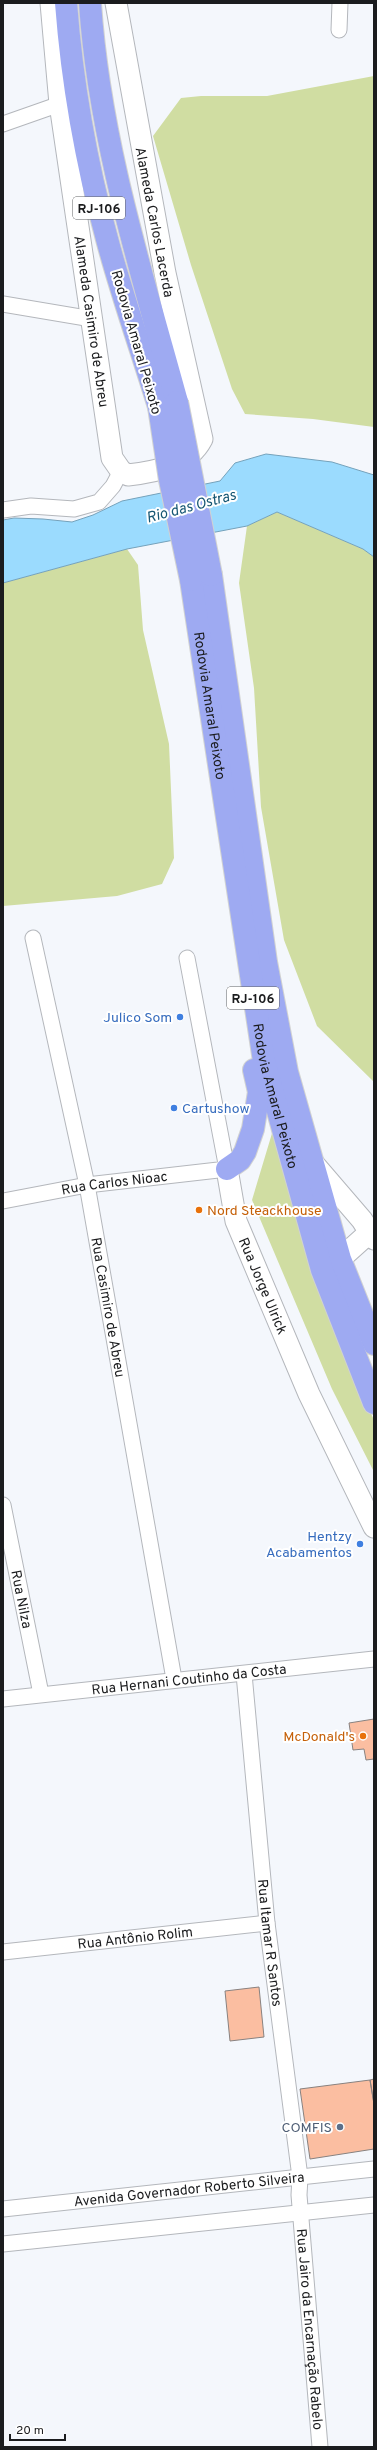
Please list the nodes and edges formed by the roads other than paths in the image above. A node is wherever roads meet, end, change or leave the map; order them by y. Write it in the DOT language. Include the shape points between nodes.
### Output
graph roads {
  1 [pos="51,3"];
  2 [pos="66,3"];
  3 [pos="116,3"];
  4 [pos="340,3"];
  5 [pos="91,6"];
  6 [pos="339,30"];
  7 [pos="60,104"];
  8 [pos="3,124"];
  9 [pos="3,304"];
  10 [pos="92,319"];
  11 [pos="168,404"];
  12 [pos="121,471"];
  13 [pos="3,510"];
  14 [pos="201,577"];
  15 [pos="32,938"];
  16 [pos="187,958"];
  17 [pos="253,996"];
  18 [pos="313,1162"];
  19 [pos="227,1169"];
  20 [pos="87,1185"];
  21 [pos="3,1200"];
  22 [pos="372,1236"];
  23 [pos="340,1259"];
  24 [pos="374,1344"];
  25 [pos="374,1403"];
  26 [pos="3,1505"];
  27 [pos="374,1527"];
  28 [pos="374,1659"];
  29 [pos="244,1674"];
  30 [pos="174,1679"];
  31 [pos="41,1694"];
  32 [pos="3,1699"];
  33 [pos="267,1923"];
  34 [pos="3,1952"];
  35 [pos="374,2169"];
  36 [pos="300,2178"];
  37 [pos="374,2205"];
  38 [pos="3,2209"];
  39 [pos="301,2211"];
  40 [pos="3,2244"];
  41 [pos="320,2447"];
  1 -- 7 [label="main road, Alameda Casimiro de Abreu"];
  2 -- 11 [label="highway, Rodovia Amaral Peixoto / RJ-106" via="71,61 93,182 107,239"];
  3 -- 5 [label="main road"];
  3 -- 12 [label="main road, Alameda Carlos Lacerda" via="164,273 202,439 191,454 160,470 128,475"];
  4 -- 6 [label="street"];
  5 -- 11 [label="highway, Rodovia Amaral Peixoto / RJ-106" via="100,92"];
  7 -- 8 [label="street"];
  7 -- 10 [label="main road, Alameda Casimiro de Abreu"];
  9 -- 10 [label="street"];
  10 -- 12 [label="main road, Alameda Casimiro de Abreu" via="112,458"];
  11 -- 14 [label="highway, Rodovia Amaral Peixoto / RJ-106, bridge"];
  12 -- 13 [label="street" via="113,486 99,502 74,509 31,506"];
  14 -- 17 [label="highway, Rodovia Amaral Peixoto / RJ-106"];
  14 -- 18 [label="highway, Rodovia Amaral Peixoto / RJ-106" via="287,1072"];
  15 -- 20 [label="street, Rua Casimiro de Abreu"];
  16 -- 19 [label="street, Rua Jorge Ulrick"];
  17 -- 19 [label="highway" via="247,1030 259,1092 253,1128 245,1152 240,1160"];
  17 -- 25 [label="highway, Rodovia Amaral Peixoto / RJ-106" via="264,1060 322,1270"];
  18 -- 22 [label="main road"];
  18 -- 23 [label="highway, Rodovia Amaral Peixoto / RJ-106"];
  19 -- 20 [label="street, Rua Carlos Nioac"];
  19 -- 27 [label="main road, Rua Jorge Ulrick" via="236,1221 309,1394"];
  20 -- 21 [label="street, Rua Carlos Nioac"];
  20 -- 30 [label="street, Rua Casimiro de Abreu"];
  22 -- 23 [label="main road"];
  23 -- 24 [label="highway, Rodovia Amaral Peixoto / RJ-106"];
  26 -- 31 [label="street, Rua Nilza"];
  28 -- 29 [label="street, Rua Hernani Coutinho da Costa"];
  29 -- 30 [label="street, Rua Hernani Coutinho da Costa"];
  29 -- 33 [label="street, Rua Itamar R Santos"];
  30 -- 31 [label="street, Rua Hernani Coutinho da Costa"];
  31 -- 32 [label="street, Rua Hernani Coutinho da Costa"];
  33 -- 34 [label="street, Rua Antônio Rolim"];
  33 -- 36 [label="street, Rua Itamar R Santos"];
  35 -- 36 [label="street, Avenida Governador Roberto Silveira"];
  36 -- 38 [label="street, Avenida Governador Roberto Silveira"];
  36 -- 39 [label="street, Rua Itamar R Santos"];
  37 -- 39 [label="street"];
  39 -- 40 [label="street"];
  39 -- 41 [label="street, Rua Jairo da Encarnação Rabelo"];
}
